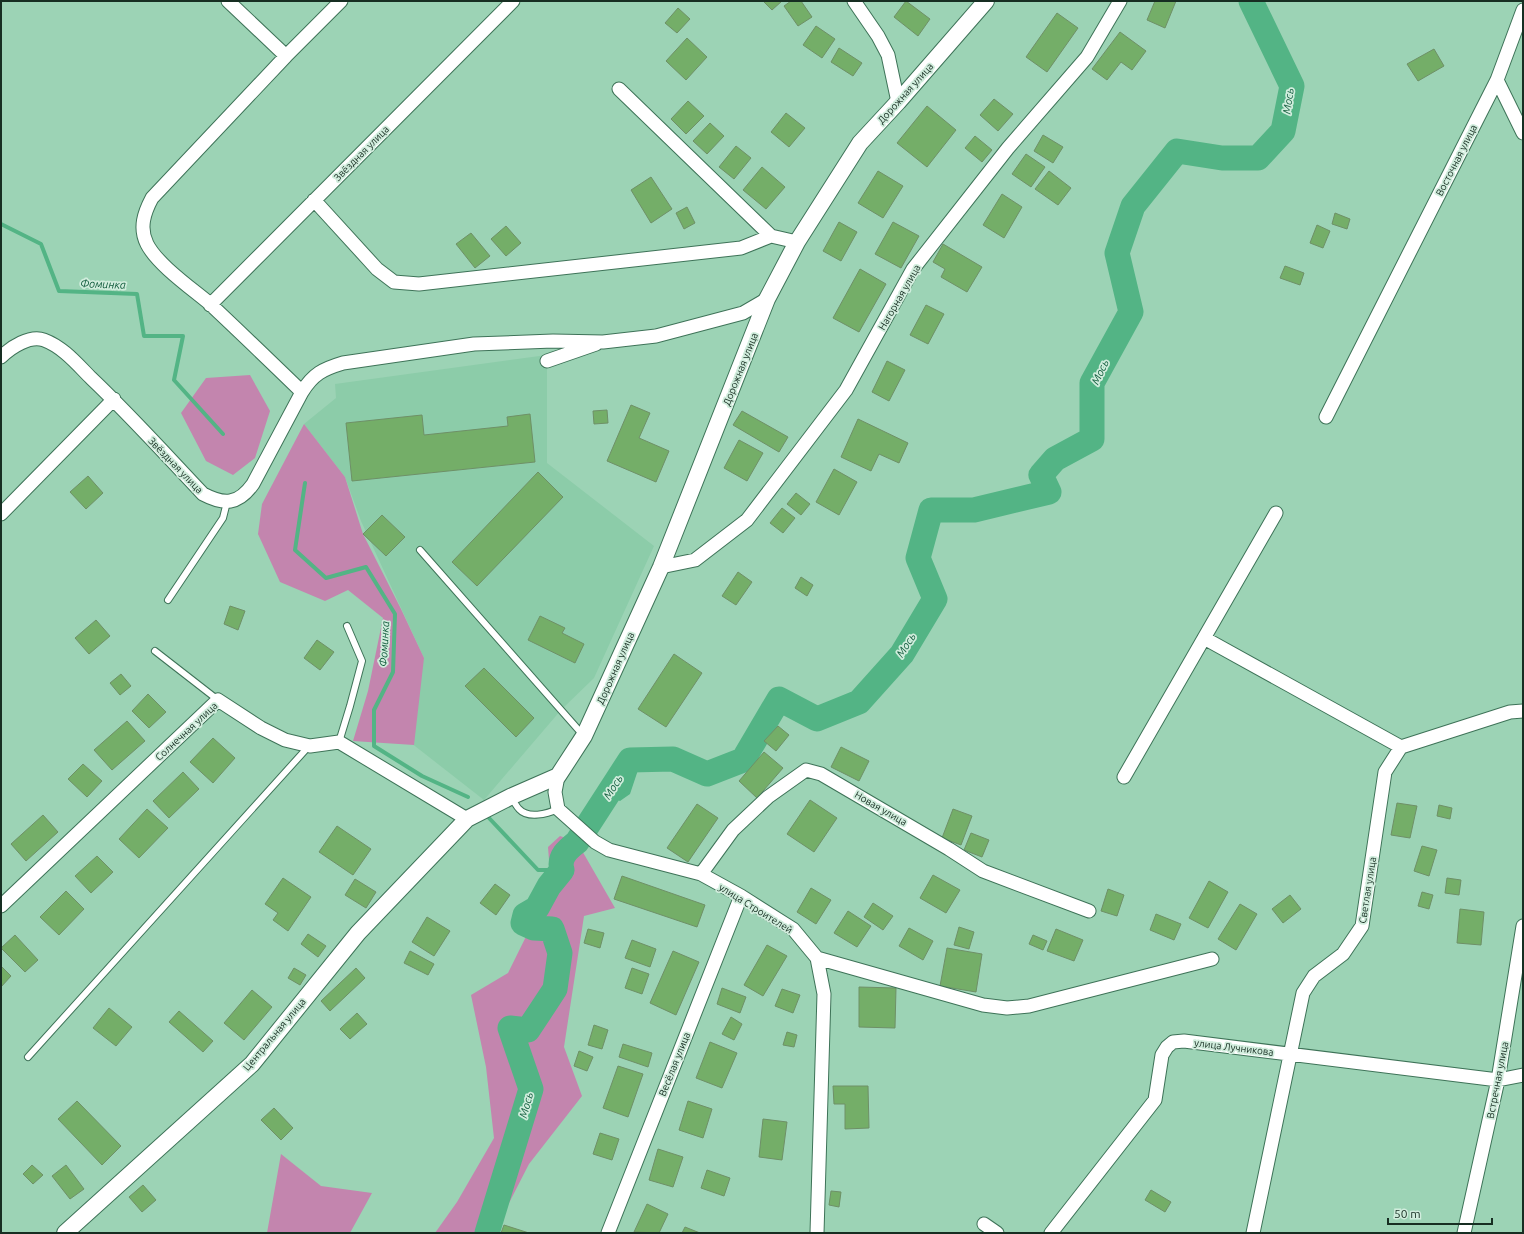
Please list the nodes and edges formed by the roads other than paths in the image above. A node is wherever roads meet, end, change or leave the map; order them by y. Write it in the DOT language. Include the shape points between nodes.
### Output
graph roads {
  1 [pos="228,1"];
  2 [pos="341,1"];
  3 [pos="513,1"];
  4 [pos="854,1"];
  5 [pos="986,1"];
  6 [pos="1120,1"];
  7 [pos="1523,10"];
  8 [pos="286,56"];
  9 [pos="1497,80"];
  10 [pos="619,89"];
  11 [pos="898,102"];
  12 [pos="1523,134"];
  13 [pos="314,200"];
  14 [pos="772,236"];
  15 [pos="797,242"];
  16 [pos="767,299"];
  17 [pos="210,305"];
  18 [pos="603,342"];
  19 [pos="1,357"];
  20 [pos="547,361"];
  21 [pos="302,392"];
  22 [pos="114,399"];
  23 [pos="1326,417"];
  24 [pos="227,502"];
  25 [pos="1276,513"];
  26 [pos="1,514"];
  27 [pos="420,550"];
  28 [pos="661,567"];
  29 [pos="168,600"];
  30 [pos="347,626"];
  31 [pos="1204,638"];
  32 [pos="155,651"];
  33 [pos="218,700"];
  34 [pos="1523,711"];
  35 [pos="584,736"];
  36 [pos="339,742"];
  37 [pos="310,746"];
  38 [pos="1401,747"];
  39 [pos="558,776"];
  40 [pos="1124,777"];
  41 [pos="510,797"];
  42 [pos="558,809"];
  43 [pos="468,819"];
  44 [pos="701,874"];
  45 [pos="741,896"];
  46 [pos="1,906"];
  47 [pos="1089,911"];
  48 [pos="1523,926"];
  49 [pos="817,958"];
  50 [pos="1212,959"];
  51 [pos="1291,1054"];
  52 [pos="28,1057"];
  53 [pos="1523,1075"];
  54 [pos="1498,1080"];
  55 [pos="984,1224"];
  56 [pos="64,1233"];
  57 [pos="608,1233"];
  58 [pos="817,1233"];
  59 [pos="997,1233"];
  60 [pos="1051,1233"];
  61 [pos="1253,1233"];
  62 [pos="1464,1233"];
  1 -- 8 [label="street"];
  2 -- 8 [label="street"];
  3 -- 13 [label="street, Звёздная улица"];
  4 -- 11 [label="street" via="888,55"];
  5 -- 11 [label="street, Дорожная улица"];
  6 -- 28 [label="street, Нагорная улица" via="1087,57 1008,148 913,269 846,390 747,520 695,560"];
  7 -- 9 [label="street, Восточная улица"];
  8 -- 17 [label="street" via="152,198 145,212 142,226 147,244 157,258"];
  9 -- 12 [label="street"];
  9 -- 23 [label="street, Восточная улица"];
  10 -- 14 [label="street"];
  11 -- 15 [label="street, Дорожная улица" via="860,143"];
  13 -- 14 [label="street" via="377,269 394,282 419,284 741,248"];
  13 -- 17 [label="street, Звёздная улица"];
  14 -- 15 [label="street"];
  15 -- 16 [label="street, Дорожная улица"];
  16 -- 18 [label="street" via="743,313 656,336"];
  16 -- 28 [label="street, Дорожная улица"];
  17 -- 21 [label="street"];
  18 -- 20 [label="street"];
  18 -- 21 [label="street" via="474,344 343,363 324,369 309,380"];
  19 -- 22 [label="street, Звёздная улица" via="24,341 43,340 62,349"];
  21 -- 24 [label="street" via="247,493"];
  22 -- 24 [label="street, Звёздная улица" via="202,494 216,501"];
  22 -- 26 [label="street"];
  24 -- 29 [label="lane" via="223,518"];
  25 -- 31 [label="street"];
  27 -- 35 [label="lane"];
  28 -- 35 [label="street, Дорожная улица"];
  30 -- 36 [label="lane" via="362,661"];
  31 -- 38 [label="street"];
  31 -- 40 [label="street"];
  32 -- 33 [label="lane"];
  33 -- 37 [label="street, Солнечная улица" via="261,728 285,740"];
  33 -- 46 [label="street, Солнечная улица"];
  34 -- 38 [label="street" via="1510,712"];
  35 -- 39 [label="street, Дорожная улица"];
  36 -- 37 [label="street, Солнечная улица"];
  36 -- 43 [label="street"];
  37 -- 52 [label="lane"];
  38 -- 51 [label="street, Светлая улица" via="1385,772 1362,926 1343,954 1314,976 1303,994"];
  39 -- 41 [label="street, Центральная улица"];
  39 -- 42 [label="street" via="555,792"];
  41 -- 42 [label="lane" via="519,810 533,815"];
  41 -- 43 [label="street, Центральная улица"];
  42 -- 44 [label="street, улица Строителей" via="595,842 609,850"];
  43 -- 56 [label="street, Центральная улица" via="358,933 252,1064"];
  44 -- 45 [label="street, улица Строителей"];
  44 -- 47 [label="street, Новая улица" via="733,830 768,797 806,770 821,774 950,848 983,871"];
  45 -- 49 [label="street, улица Строителей" via="793,928"];
  45 -- 57 [label="street, Весёлая улица"];
  48 -- 54 [label="street, Встречная улица"];
  49 -- 50 [label="street" via="983,1005 1007,1008 1029,1006"];
  49 -- 58 [label="street, улица Строителей" via="824,994"];
  51 -- 54 [label="street, улица Лучникова"];
  51 -- 60 [label="street, улица Лучникова" via="1184,1041 1173,1042 1162,1055 1155,1100"];
  51 -- 61 [label="street, Светлая улица"];
  53 -- 54 [label="street, улица Лучникова"];
  54 -- 62 [label="street, Встречная улица"];
  55 -- 59 [label="street"];
}
